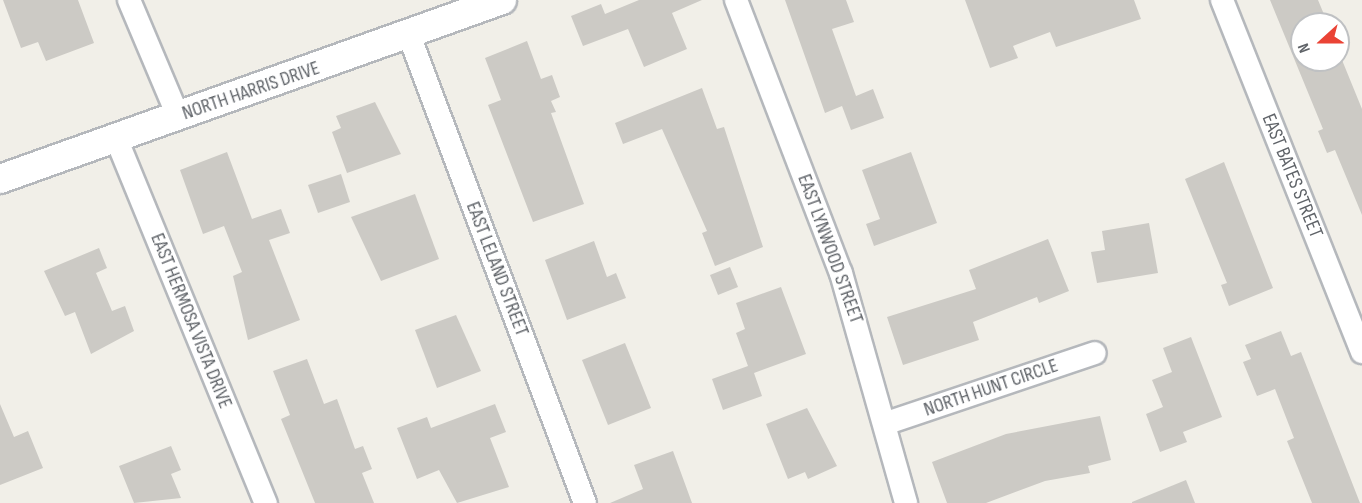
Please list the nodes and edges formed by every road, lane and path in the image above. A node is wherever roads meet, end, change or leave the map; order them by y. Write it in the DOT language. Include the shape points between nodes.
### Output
graph roads {
  1 [pos="129,0"];
  2 [pos="502,0"];
  3 [pos="736,0"];
  4 [pos="1221,0"];
  5 [pos="409,35"];
  6 [pos="178,116"];
  7 [pos="116,138"];
  8 [pos="0,179"];
  9 [pos="1362,352"];
  10 [pos="1095,353"];
  11 [pos="887,423"];
  12 [pos="266,503"];
  13 [pos="585,503"];
  14 [pos="906,503"];
  1 -- 6 [label="street"];
  2 -- 5 [label="street, NORTH HARRIS DRIVE"];
  3 -- 11 [label="street, EAST LYNWOOD STREET" via="841,273"];
  4 -- 9 [label="street, EAST BATES STREET"];
  5 -- 6 [label="street, NORTH HARRIS DRIVE"];
  5 -- 13 [label="street, EAST LELAND STREET"];
  6 -- 7 [label="street, NORTH HARRIS DRIVE"];
  7 -- 8 [label="street, NORTH HARRIS DRIVE"];
  7 -- 12 [label="street, EAST HERMOSA VISTA DRIVE"];
  10 -- 11 [label="street, NORTH HUNT CIRCLE"];
  11 -- 14 [label="street, EAST LYNWOOD STREET"];
}
